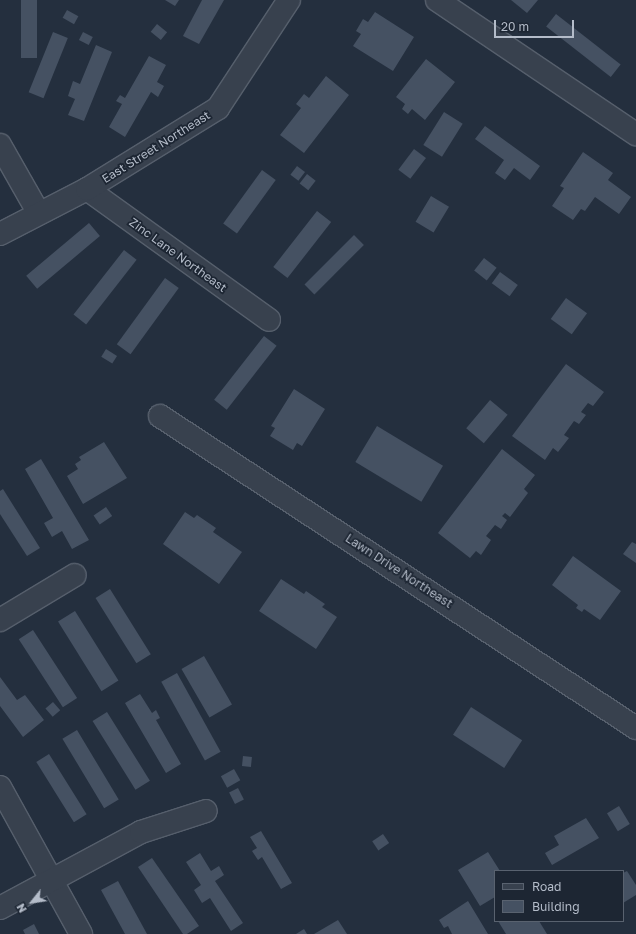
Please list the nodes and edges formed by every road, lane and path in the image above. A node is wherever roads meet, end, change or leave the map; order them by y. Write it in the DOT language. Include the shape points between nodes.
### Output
graph roads {
  1 [pos="288,0"];
  2 [pos="437,0"];
  3 [pos="636,134"];
  4 [pos="0,145"];
  5 [pos="87,189"];
  6 [pos="38,212"];
  7 [pos="0,234"];
  8 [pos="269,320"];
  9 [pos="160,416"];
  10 [pos="75,575"];
  11 [pos="0,620"];
  12 [pos="636,728"];
  13 [pos="0,787"];
  14 [pos="206,812"];
  15 [pos="52,882"];
  16 [pos="0,908"];
  17 [pos="81,934"];
  1 -- 5 [label="street, East Street Northeast" via="218,108"];
  2 -- 3 [label="street"];
  4 -- 6 [label="street"];
  5 -- 6 [label="street, East Street Northeast"];
  5 -- 8 [label="street, Zinc Lane Northeast"];
  6 -- 7 [label="street, East Street Northeast"];
  9 -- 12 [label="street, Lawn Drive Northeast"];
  10 -- 11 [label="street"];
  13 -- 15 [label="street"];
  14 -- 15 [label="street" via="141,832"];
  15 -- 16 [label="street"];
  15 -- 17 [label="street"];
}
